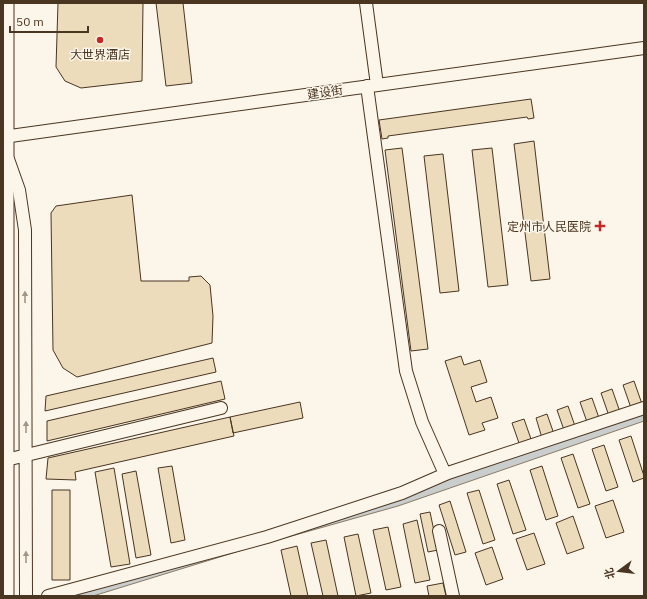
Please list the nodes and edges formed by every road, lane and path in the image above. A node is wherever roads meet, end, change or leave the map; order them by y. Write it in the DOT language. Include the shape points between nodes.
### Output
graph roads {
  1 [pos="6,3"];
  2 [pos="366,3"];
  3 [pos="644,48"];
  4 [pos="372,86"];
  5 [pos="4,137"];
  6 [pos="6,153"];
  7 [pos="222,408"];
  8 [pos="644,408"];
  9 [pos="26,455"];
  10 [pos="6,460"];
  11 [pos="445,474"];
  12 [pos="439,531"];
  13 [pos="6,596"];
  14 [pos="26,596"];
  15 [pos="48,596"];
  16 [pos="453,596"];
  1 -- 5 [label="main road"];
  2 -- 4 [label="street"];
  3 -- 4 [label="street, 建设街"];
  4 -- 5 [label="street, 建设街"];
  4 -- 11 [label="street" via="406,371 422,422"];
  5 -- 6 [label="main road"];
  9 -- 6 [label="street, one-way" via="25,230 19,190"];
  6 -- 10 [label="main road"];
  7 -- 9 [label="street"];
  8 -- 11 [label="street"];
  9 -- 10 [label="street"];
  14 -- 9 [label="street, one-way"];
  10 -- 13 [label="main road"];
  11 -- 15 [label="street" via="402,493 267,536"];
  12 -- 16 [label="street"];
}
